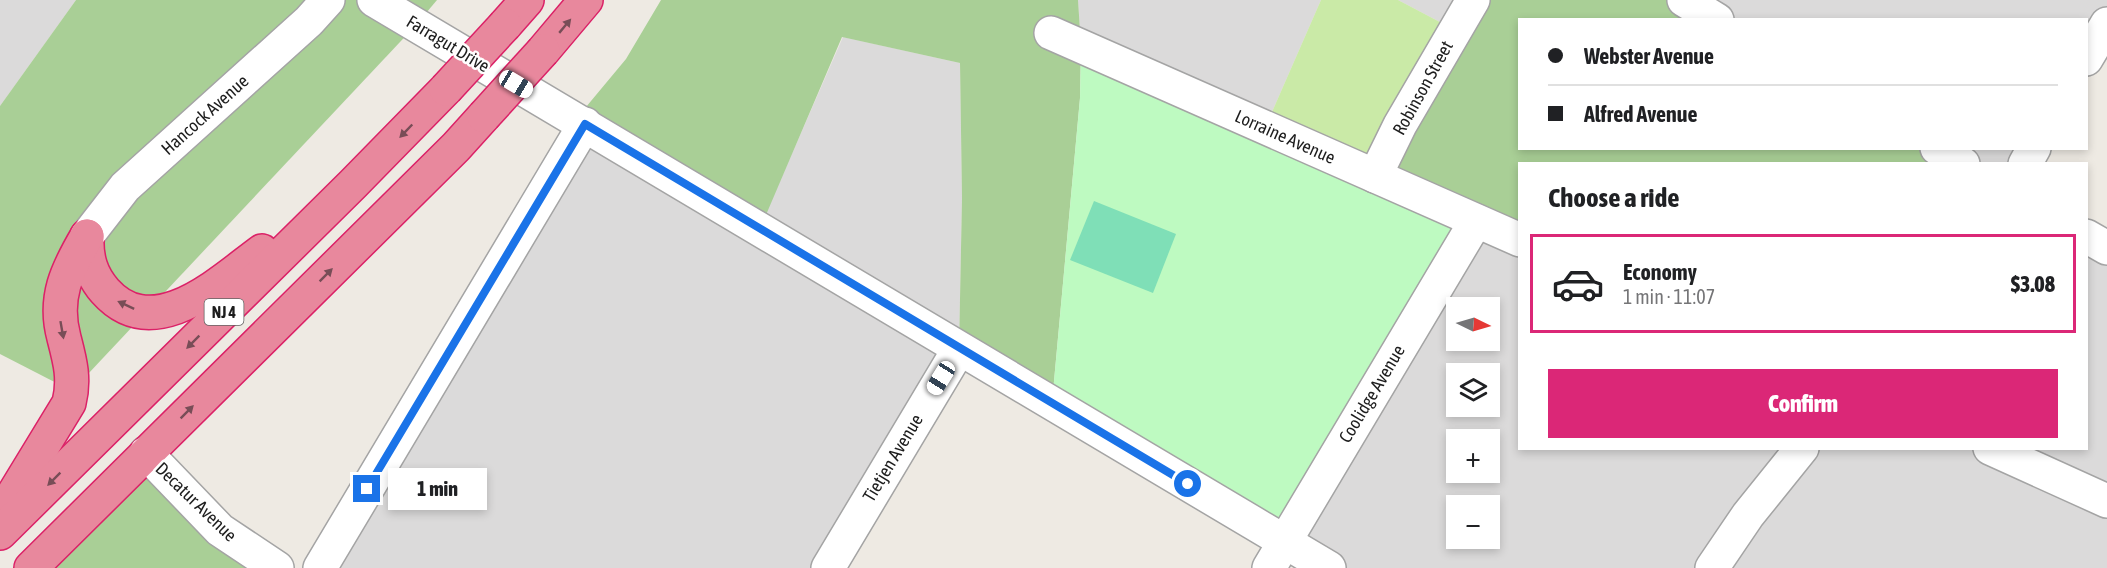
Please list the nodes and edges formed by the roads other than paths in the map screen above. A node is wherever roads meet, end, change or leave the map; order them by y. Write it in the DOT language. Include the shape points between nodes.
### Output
graph roads {
  1 [pos="328,0"];
  2 [pos="374,0"];
  3 [pos="527,0"];
  4 [pos="586,0"];
  5 [pos="1473,0"];
  6 [pos="1684,0"];
  7 [pos="1715,18"];
  8 [pos="2107,24"];
  9 [pos="1051,33"];
  10 [pos="2088,56"];
  11 [pos="585,124"];
  12 [pos="1940,150"];
  13 [pos="1960,162"];
  14 [pos="1375,176"];
  15 [pos="353,184"];
  16 [pos="1476,221"];
  17 [pos="87,236"];
  18 [pos="2088,237"];
  19 [pos="1518,239"];
  20 [pos="2107,248"];
  21 [pos="959,349"];
  22 [pos="1800,450"];
  23 [pos="1994,450"];
  24 [pos="146,453"];
  25 [pos="2107,501"];
  26 [pos="0,518"];
  27 [pos="0,533"];
  28 [pos="1277,555"];
  29 [pos="31,568"];
  30 [pos="277,568"];
  31 [pos="320,568"];
  32 [pos="828,568"];
  33 [pos="1329,568"];
  34 [pos="1712,568"];
  1 -- 17 [label="street, Hancock Avenue" via="125,187"];
  2 -- 11 [label="street, Farragut Drive"];
  3 -- 15 [label="highway, NJ 4, one-way, bridge"];
  24 -- 4 [label="highway, NJ 4, one-way, bridge" via="456,147"];
  5 -- 14 [label="street, Robinson Street"];
  6 -- 7 [label="street"];
  8 -- 10 [label="street"];
  9 -- 14 [label="street, Lorraine Avenue"];
  11 -- 21 [label="street, Farragut Drive"];
  11 -- 31 [label="street"];
  12 -- 13 [label="street"];
  14 -- 16 [label="street, Lorraine Avenue"];
  15 -- 17 [label="highway, one-way" via="200,296 157,313 133,309 110,296 88,262"];
  15 -- 27 [label="highway, NJ 4, one-way"];
  16 -- 19 [label="street, Lorraine Avenue"];
  16 -- 28 [label="street, Coolidge Avenue"];
  17 -- 26 [label="highway, one-way" via="61,291 60,320 73,376 69,403"];
  18 -- 20 [label="street"];
  21 -- 28 [label="street, Farragut Drive"];
  21 -- 32 [label="street, Tietjen Avenue"];
  22 -- 34 [label="street"];
  23 -- 25 [label="street"];
  24 -- 29 [label="highway, NJ 4"];
  24 -- 30 [label="street, Decatur Avenue" via="220,530"];
  28 -- 33 [label="street, Farragut Drive"];
}
